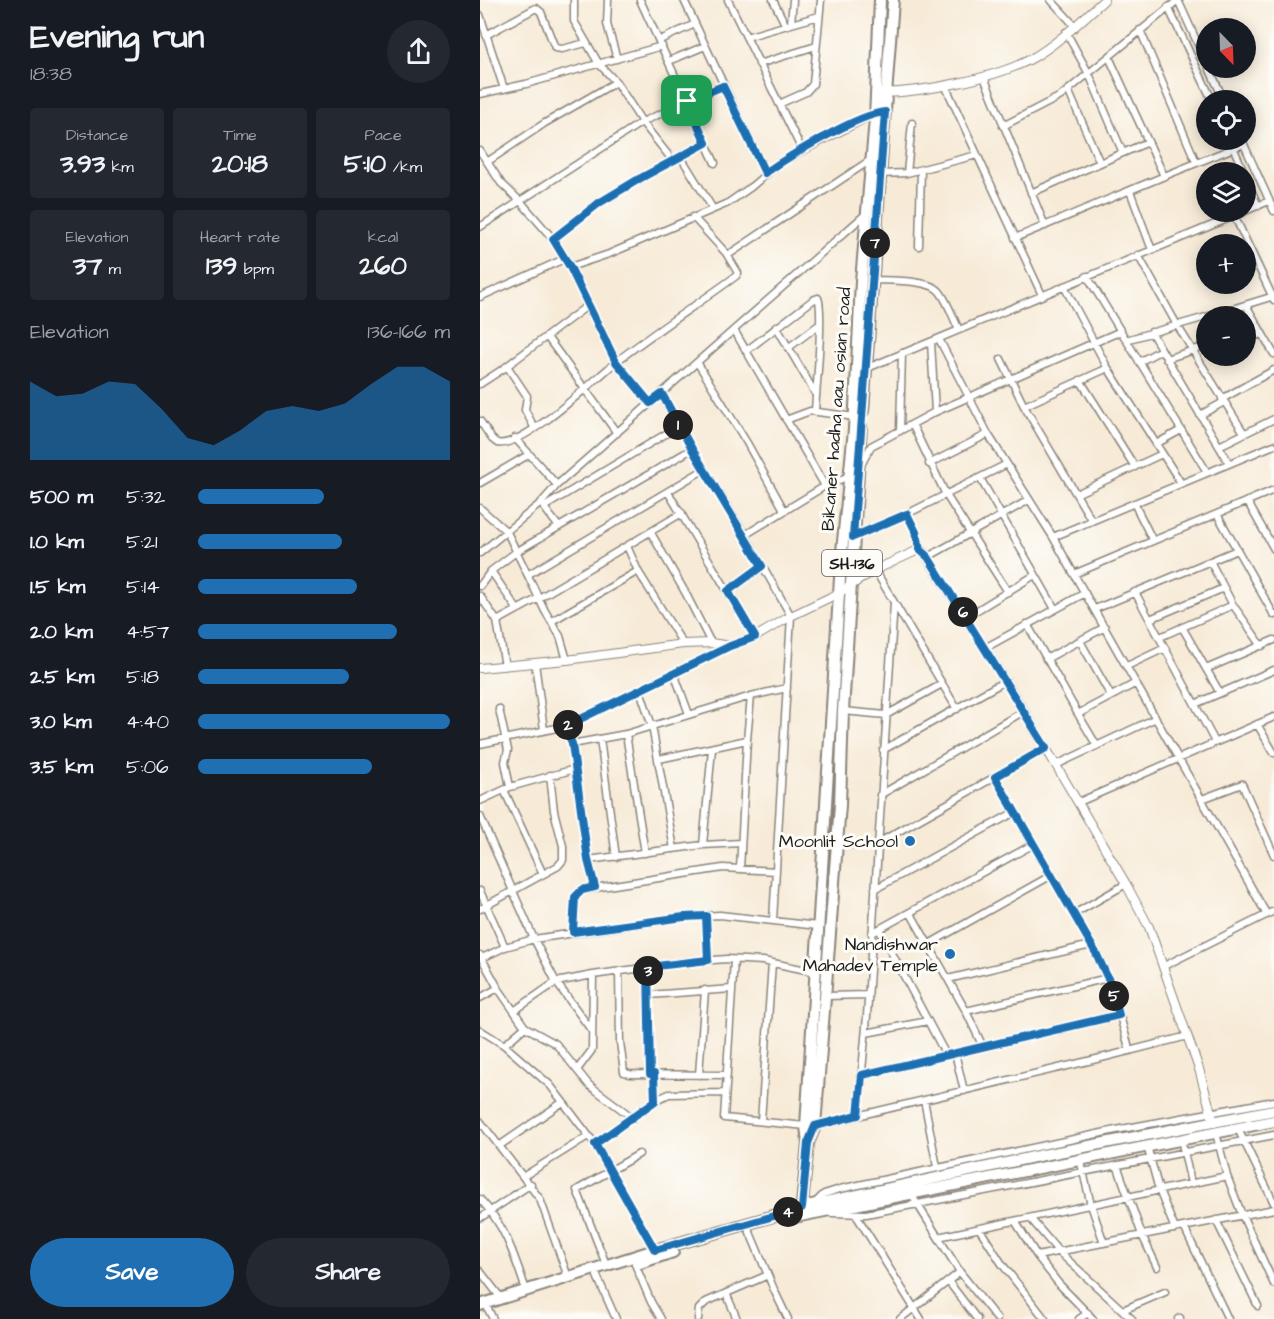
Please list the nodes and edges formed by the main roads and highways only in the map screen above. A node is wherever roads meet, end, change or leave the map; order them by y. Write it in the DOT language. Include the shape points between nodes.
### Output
graph roads {
  1 [pos="880,0"];
  2 [pos="893,0"];
  3 [pos="879,34"];
  4 [pos="890,34"];
  5 [pos="882,93"];
  6 [pos="880,112"];
  7 [pos="872,212"];
  8 [pos="862,370"];
  9 [pos="854,474"];
  10 [pos="1274,1110"];
  11 [pos="1274,1121"];
  12 [pos="1214,1123"];
  13 [pos="810,1126"];
  14 [pos="805,1209"];
  15 [pos="485,1311"];
  1 -- 3 [label="main road, Bikaner hadha aau osian road / SH-136"];
  2 -- 4 [label="main road, Bikaner hadha aau osian road / SH-136"];
  3 -- 4 [label="main road"];
  3 -- 5 [label="main road, Bikaner hadha aau osian road / SH-136"];
  4 -- 5 [label="main road, Bikaner hadha aau osian road / SH-136"];
  5 -- 6 [label="main road, Bikaner hadha aau osian road / SH-136"];
  6 -- 7 [label="main road, Bikaner hadha aau osian road / SH-136" via="872,159"];
  6 -- 7 [label="main road, Bikaner hadha aau osian road / SH-136" via="880,174"];
  7 -- 8 [label="main road, Bikaner hadha aau osian road / SH-136" via="872,280"];
  7 -- 8 [label="main road, Bikaner hadha aau osian road / SH-136" via="861,281"];
  8 -- 9 [label="main road, Bikaner hadha aau osian road / SH-136"];
  8 -- 9 [label="main road, Bikaner hadha aau osian road / SH-136" via="855,417"];
  9 -- 13 [label="main road, Bikaner hadha aau osian road / SH-136" via="839,593"];
  9 -- 13 [label="main road, Bikaner hadha aau osian road / SH-136" via="826,996"];
  10 -- 12 [label="main road"];
  11 -- 12 [label="main road" via="1238,1129"];
  12 -- 14 [label="main road" via="1038,1156"];
  12 -- 14 [label="main road" via="1181,1139 911,1194"];
  13 -- 14 [label="main road, Bikaner hadha aau osian road / SH-136"];
  14 -- 15 [label="main road"];
  14 -- 15 [label="main road" via="526,1290 501,1298"];
}
